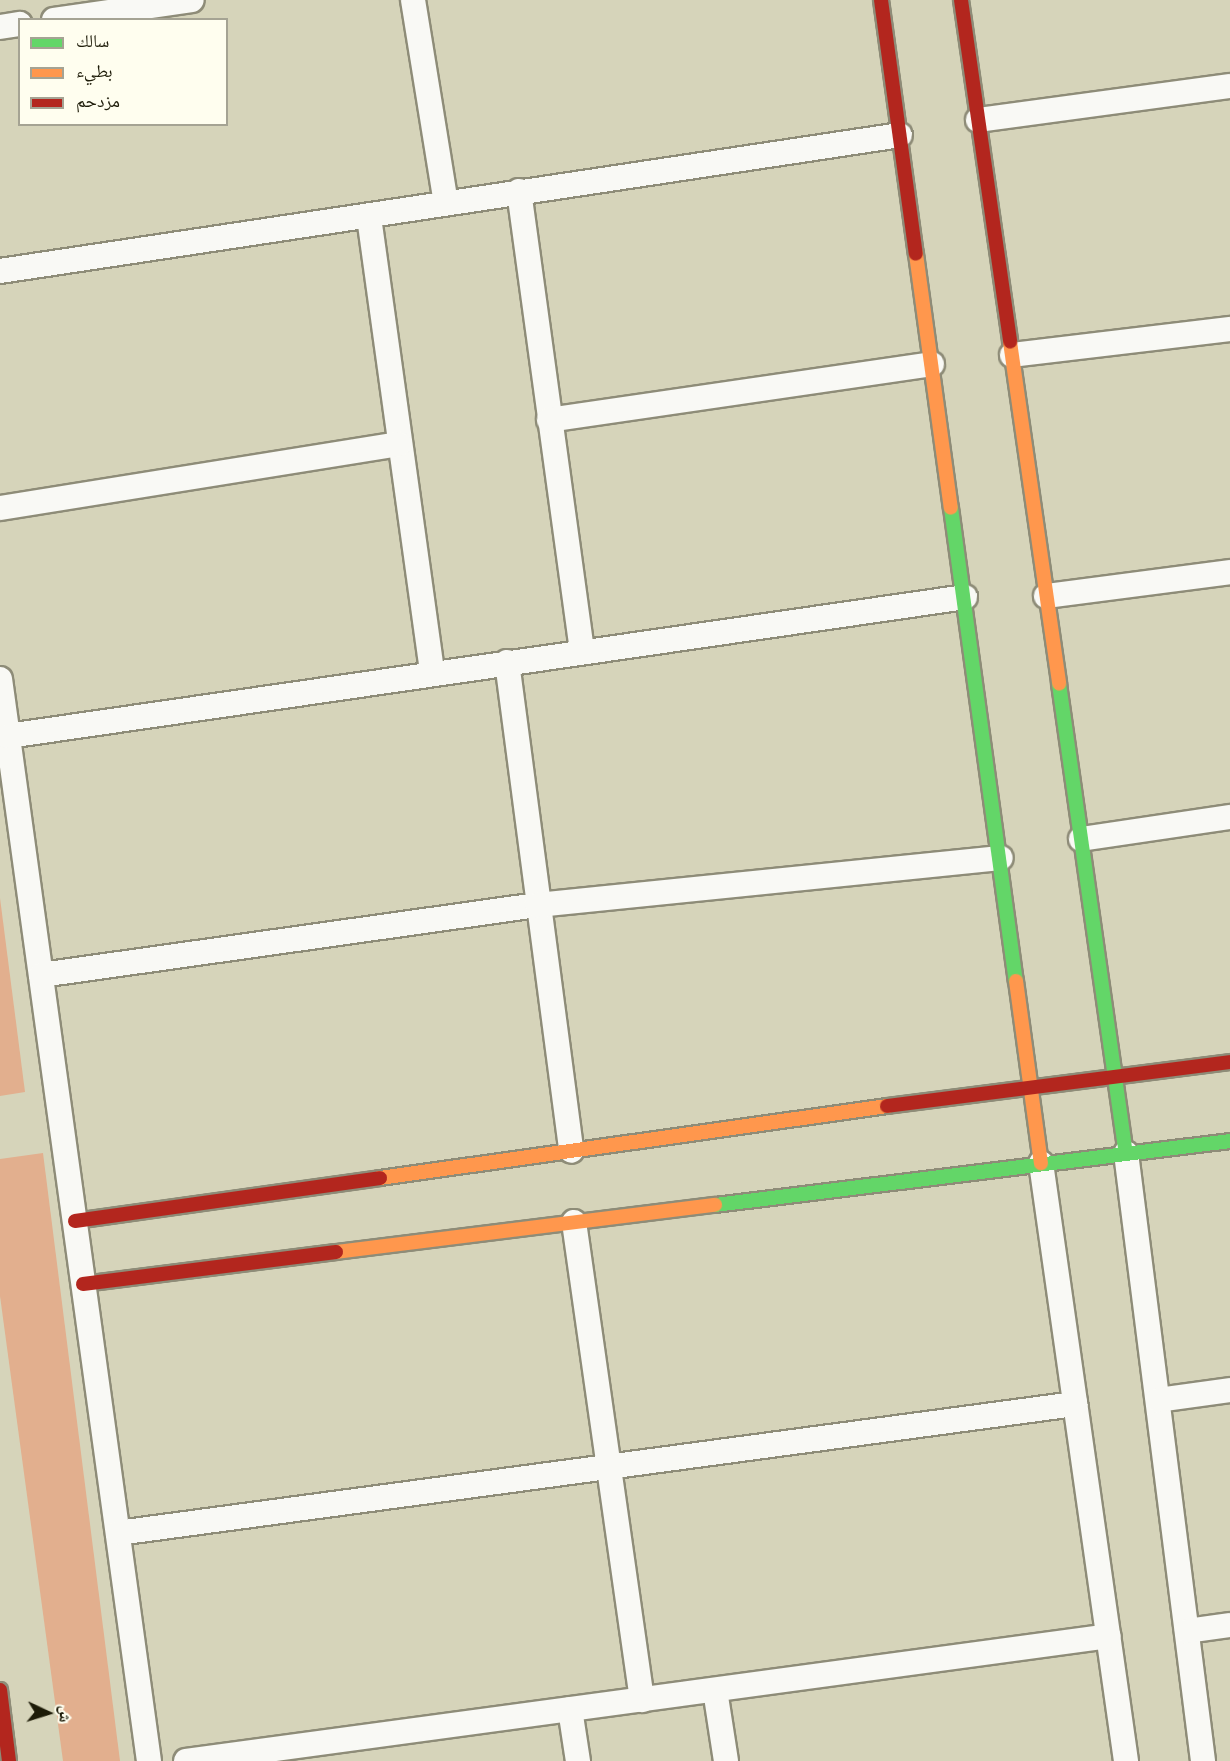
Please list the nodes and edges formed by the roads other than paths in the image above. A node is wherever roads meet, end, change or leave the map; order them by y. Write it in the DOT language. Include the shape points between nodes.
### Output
graph roads {
  1 [pos="192,0"];
  2 [pos="412,0"];
  3 [pos="881,0"];
  4 [pos="962,0"];
  5 [pos="68,18"];
  6 [pos="18,24"];
  7 [pos="0,27"];
  8 [pos="1230,86"];
  9 [pos="978,120"];
  10 [pos="900,135"];
  11 [pos="519,191"];
  12 [pos="446,203"];
  13 [pos="369,217"];
  14 [pos="0,271"];
  15 [pos="1230,329"];
  16 [pos="1012,355"];
  17 [pos="932,364"];
  18 [pos="549,420"];
  19 [pos="399,444"];
  20 [pos="0,508"];
  21 [pos="1230,572"];
  22 [pos="1046,596"];
  23 [pos="965,597"];
  24 [pos="582,651"];
  25 [pos="507,662"];
  26 [pos="432,673"];
  27 [pos="0,679"];
  28 [pos="8,736"];
  29 [pos="1230,817"];
  30 [pos="1081,839"];
  31 [pos="1001,858"];
  32 [pos="537,905"];
  33 [pos="41,975"];
  34 [pos="1230,1062"];
  35 [pos="1115,1076"];
  36 [pos="1031,1086"];
  37 [pos="1230,1141"];
  38 [pos="571,1151"];
  39 [pos="1126,1152"];
  40 [pos="1041,1163"];
  41 [pos="75,1221"];
  42 [pos="574,1222"];
  43 [pos="83,1284"];
  44 [pos="1230,1390"];
  45 [pos="1158,1400"];
  46 [pos="1075,1404"];
  47 [pos="609,1467"];
  48 [pos="118,1533"];
  49 [pos="1230,1625"];
  50 [pos="1187,1631"];
  51 [pos="1109,1636"];
  52 [pos="0,1690"];
  53 [pos="715,1690"];
  54 [pos="642,1700"];
  55 [pos="570,1709"];
  56 [pos="9,1761"];
  57 [pos="149,1761"];
  58 [pos="186,1761"];
  59 [pos="578,1761"];
  60 [pos="726,1761"];
  61 [pos="1126,1761"];
  62 [pos="1203,1761"];
  1 -- 5 [label="street"];
  2 -- 12 [label="street"];
  3 -- 10 [label="street"];
  4 -- 9 [label="street"];
  6 -- 7 [label="street"];
  8 -- 9 [label="street"];
  9 -- 16 [label="street"];
  10 -- 11 [label="street"];
  10 -- 17 [label="street"];
  11 -- 12 [label="street"];
  11 -- 18 [label="street"];
  12 -- 13 [label="street"];
  13 -- 14 [label="street"];
  13 -- 19 [label="street"];
  15 -- 16 [label="street"];
  16 -- 22 [label="street"];
  17 -- 18 [label="street"];
  17 -- 23 [label="street"];
  18 -- 24 [label="street"];
  19 -- 20 [label="street"];
  19 -- 26 [label="street"];
  21 -- 22 [label="street"];
  22 -- 30 [label="street"];
  23 -- 24 [label="street"];
  23 -- 31 [label="street"];
  24 -- 25 [label="street"];
  25 -- 26 [label="street"];
  25 -- 32 [label="street"];
  26 -- 28 [label="street"];
  27 -- 28 [label="street"];
  28 -- 33 [label="street"];
  29 -- 30 [label="street"];
  30 -- 35 [label="street"];
  31 -- 32 [label="street"];
  31 -- 36 [label="street"];
  32 -- 33 [label="street"];
  32 -- 38 [label="street"];
  33 -- 41 [label="street"];
  34 -- 35 [label="street"];
  35 -- 36 [label="street"];
  35 -- 39 [label="street"];
  36 -- 38 [label="street"];
  36 -- 40 [label="street"];
  37 -- 39 [label="street"];
  38 -- 41 [label="street"];
  39 -- 40 [label="street"];
  39 -- 45 [label="street"];
  40 -- 42 [label="street"];
  40 -- 46 [label="street"];
  41 -- 43 [label="street"];
  42 -- 43 [label="street"];
  42 -- 47 [label="street"];
  43 -- 48 [label="street"];
  44 -- 45 [label="street"];
  45 -- 50 [label="street"];
  46 -- 47 [label="street"];
  46 -- 51 [label="street"];
  47 -- 48 [label="street"];
  47 -- 54 [label="street"];
  48 -- 57 [label="street"];
  49 -- 50 [label="street"];
  50 -- 62 [label="street"];
  51 -- 53 [label="street"];
  51 -- 61 [label="street"];
  52 -- 56 [label="street"];
  53 -- 54 [label="street"];
  53 -- 60 [label="street"];
  54 -- 55 [label="street"];
  55 -- 58 [label="street"];
  55 -- 59 [label="street"];
}
